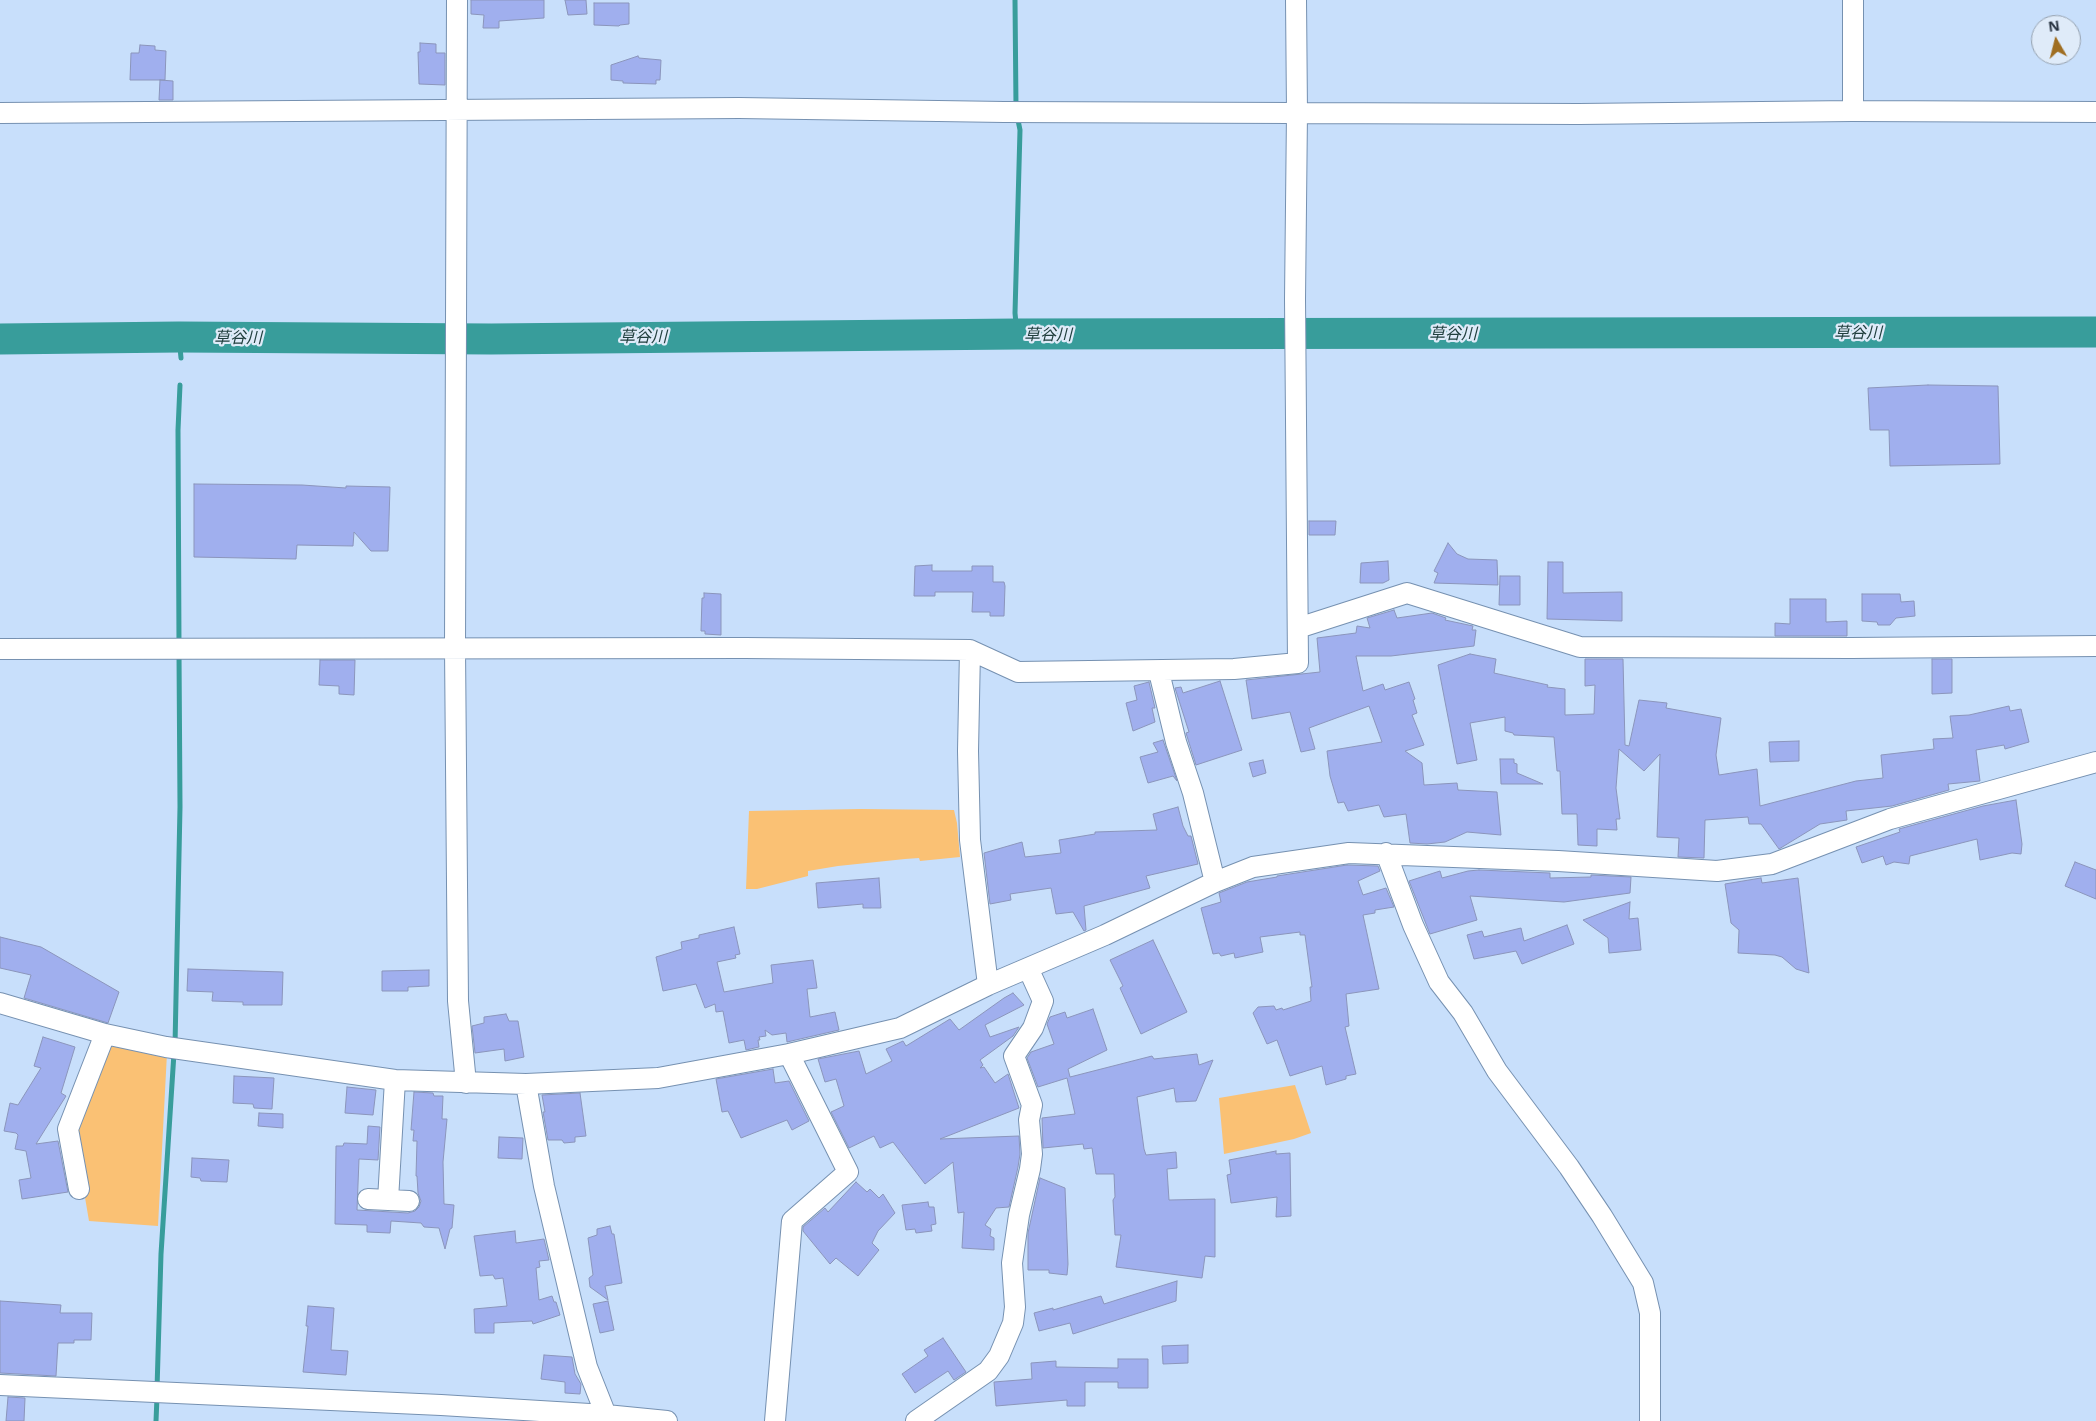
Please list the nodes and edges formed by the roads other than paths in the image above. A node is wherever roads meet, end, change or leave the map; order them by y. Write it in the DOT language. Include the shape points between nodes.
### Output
graph roads {
  1 [pos="457,0"];
  2 [pos="1296,0"];
  3 [pos="1853,0"];
  4 [pos="458,109"];
  5 [pos="1854,111"];
  6 [pos="1297,112"];
  7 [pos="2096,112"];
  8 [pos="0,113"];
  9 [pos="1298,628"];
  10 [pos="2096,646"];
  11 [pos="455,648"];
  12 [pos="0,649"];
  13 [pos="970,650"];
  14 [pos="1159,672"];
  15 [pos="2096,762"];
  16 [pos="1386,853"];
  17 [pos="1215,882"];
  18 [pos="1028,968"];
  19 [pos="988,985"];
  20 [pos="0,1003"];
  21 [pos="106,1034"];
  22 [pos="789,1054"];
  23 [pos="395,1080"];
  24 [pos="466,1082"];
  25 [pos="526,1084"];
  26 [pos="79,1188"];
  27 [pos="409,1201"];
  28 [pos="0,1384"];
  29 [pos="440,1413"];
  30 [pos="606,1415"];
  31 [pos="646,1420"];
  32 [pos="667,1421"];
  33 [pos="775,1421"];
  34 [pos="916,1421"];
  35 [pos="1650,1421"];
  1 -- 4 [label="street"];
  2 -- 6 [label="street"];
  3 -- 5 [label="street"];
  4 -- 6 [label="street"];
  4 -- 8 [label="street"];
  4 -- 11 [label="street"];
  5 -- 6 [label="street" via="1579,114"];
  5 -- 7 [label="street"];
  6 -- 9 [label="street"];
  9 -- 10 [label="street" via="1407,593 1580,647"];
  9 -- 14 [label="street" via="1298,663 1234,670"];
  11 -- 12 [label="street"];
  11 -- 13 [label="street"];
  11 -- 24 [label="street" via="458,1001"];
  13 -- 14 [label="street" via="1018,672"];
  13 -- 19 [label="street" via="970,840"];
  14 -- 17 [label="street" via="1176,742 1194,793"];
  15 -- 16 [label="street" via="1890,819 1772,864 1717,871"];
  16 -- 17 [label="street" via="1349,853 1253,867"];
  16 -- 35 [label="street" via="1439,982 1463,1013 1497,1071 1569,1167 1643,1283 1650,1313"];
  17 -- 18 [label="street"];
  18 -- 19 [label="street"];
  18 -- 34 [label="street" via="1043,1001 1033,1028 1014,1056 1032,1105 1029,1120 1032,1154 1012,1263 1013,1323 1009,1337 988,1371"];
  19 -- 22 [label="street" via="900,1028"];
  20 -- 21 [label="street"];
  21 -- 23 [label="street" via="180,1049"];
  21 -- 26 [label="street" via="68,1129"];
  22 -- 25 [label="street" via="658,1078"];
  22 -- 33 [label="street" via="848,1172 792,1221"];
  23 -- 24 [label="street"];
  23 -- 27 [label="street" via="378,1199"];
  24 -- 25 [label="street"];
  25 -- 30 [label="street" via="544,1186 587,1367"];
  28 -- 29 [label="street"];
  29 -- 30 [label="street"];
  30 -- 31 [label="street"];
  31 -- 32 [label="street"];
}
